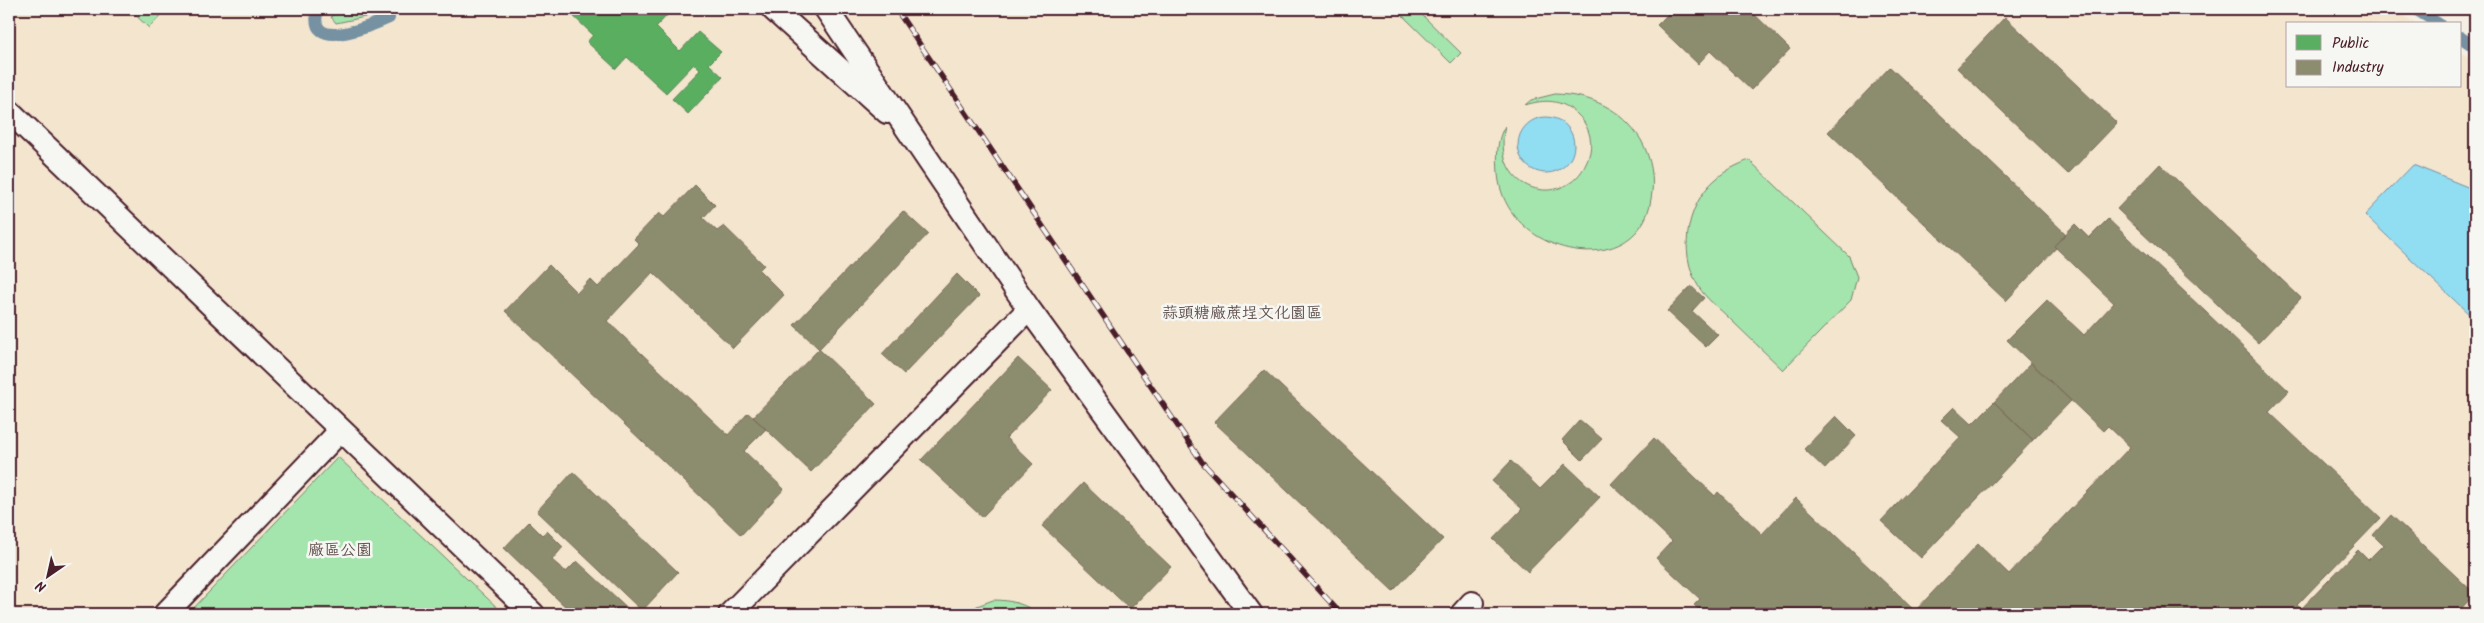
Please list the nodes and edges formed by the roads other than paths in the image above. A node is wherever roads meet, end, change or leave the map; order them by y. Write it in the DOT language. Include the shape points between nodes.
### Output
graph roads {
  1 [pos="772,9"];
  2 [pos="826,9"];
  3 [pos="13,124"];
  4 [pos="915,138"];
  5 [pos="1029,309"];
  6 [pos="341,430"];
  7 [pos="165,614"];
  8 [pos="533,614"];
  9 [pos="730,614"];
  10 [pos="1251,614"];
  1 -- 4 [label="lane"];
  2 -- 4 [label="lane"];
  3 -- 6 [label="lane"];
  4 -- 5 [label="lane"];
  5 -- 9 [label="lane"];
  5 -- 10 [label="lane"];
  6 -- 7 [label="lane"];
  6 -- 8 [label="lane"];
}
